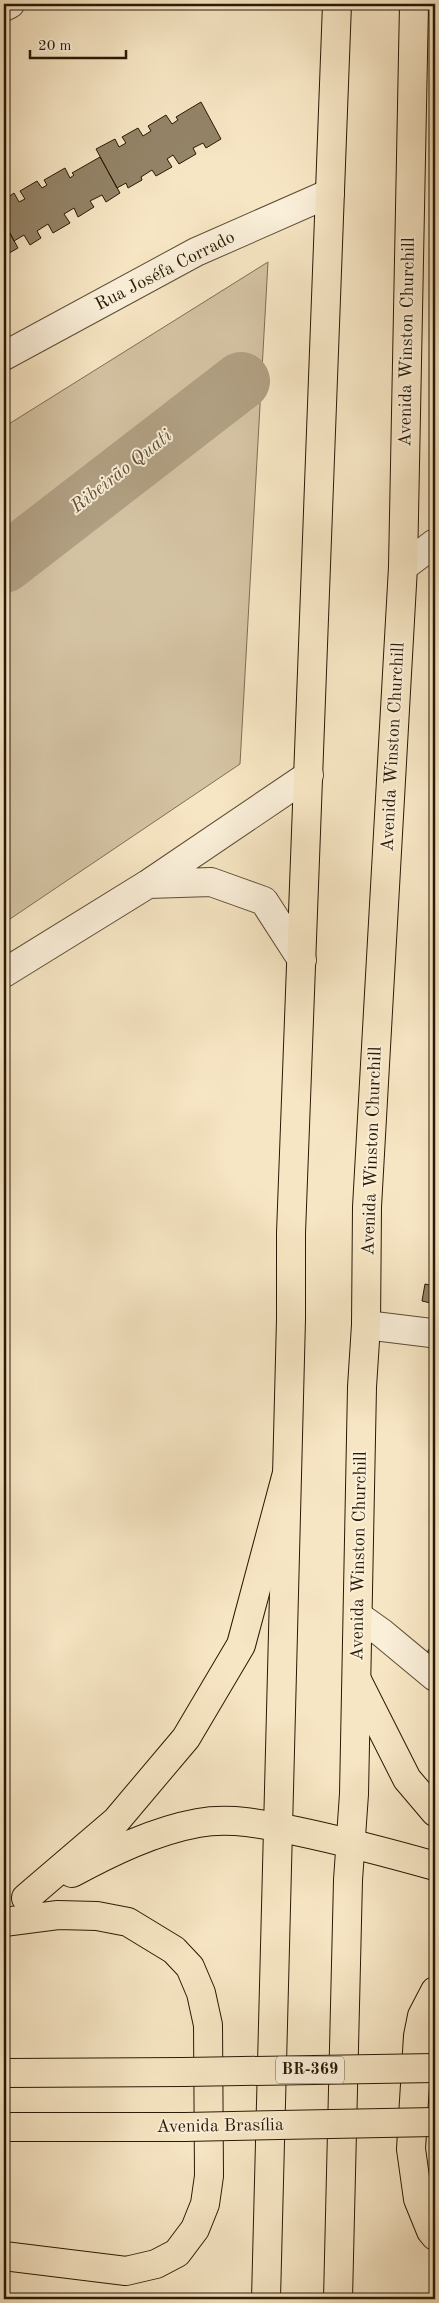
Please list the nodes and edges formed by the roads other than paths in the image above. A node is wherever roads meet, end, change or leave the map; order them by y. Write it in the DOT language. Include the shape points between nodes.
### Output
graph roads {
  1 [pos="10,4"];
  2 [pos="336,4"];
  3 [pos="4,7"];
  4 [pos="420,7"];
  5 [pos="330,194"];
  6 [pos="4,356"];
  7 [pos="435,543"];
  8 [pos="402,566"];
  9 [pos="309,775"];
  10 [pos="148,884"];
  11 [pos="302,960"];
  12 [pos="4,973"];
  13 [pos="366,1325"];
  14 [pos="435,1331"];
  15 [pos="287,1473"];
  16 [pos="358,1616"];
  17 [pos="435,1678"];
  18 [pos="356,1680"];
  19 [pos="435,1812"];
  20 [pos="277,1827"];
  21 [pos="350,1842"];
  22 [pos="435,1866"];
  23 [pos="15,1903"];
  24 [pos="4,1922"];
  25 [pos="435,1991"];
  26 [pos="435,2068"];
  27 [pos="4,2073"];
  28 [pos="435,2122"];
  29 [pos="4,2127"];
  30 [pos="435,2236"];
  31 [pos="4,2256"];
  32 [pos="266,2299"];
  33 [pos="338,2299"];
  1 -- 3 [label="street"];
  2 -- 5 [label="main road"];
  4 -- 8 [label="main road, Avenida Winston Churchill"];
  5 -- 6 [label="street, Rua Joséfa Corrado" via="196,252"];
  5 -- 9 [label="main road"];
  7 -- 8 [label="street"];
  8 -- 13 [label="main road, Avenida Winston Churchill" via="367,1207"];
  9 -- 10 [label="street"];
  9 -- 11 [label="main road"];
  10 -- 11 [label="street" via="211,882 264,901"];
  10 -- 12 [label="street"];
  11 -- 15 [label="main road" via="291,1233"];
  13 -- 14 [label="street"];
  13 -- 16 [label="main road, Avenida Winston Churchill"];
  15 -- 20 [label="main road"];
  15 -- 23 [label="main road" via="240,1645 186,1738 116,1821"];
  16 -- 17 [label="street"];
  16 -- 18 [label="main road, Avenida Winston Churchill"];
  18 -- 19 [label="main road" via="408,1779"];
  18 -- 21 [label="main road, Avenida Winston Churchill"];
  20 -- 21 [label="main road"];
  20 -- 23 [label="main road" via="233,1821 199,1822 165,1831 102,1857"];
  20 -- 32 [label="main road"];
  21 -- 22 [label="main road"];
  21 -- 33 [label="main road, Avenida Winston Churchill"];
  24 -- 31 [label="main road" via="58,1914 128,1922 174,1950 190,1967 201,1994 208,2025 209,2176 205,2204 195,2229 177,2253 156,2264 126,2271"];
  25 -- 30 [label="main road" via="422,2016 418,2036 411,2149 418,2199"];
  26 -- 27 [label="main road, BR-369, bridge"];
  28 -- 29 [label="main road, Avenida Brasília, bridge"];
}
